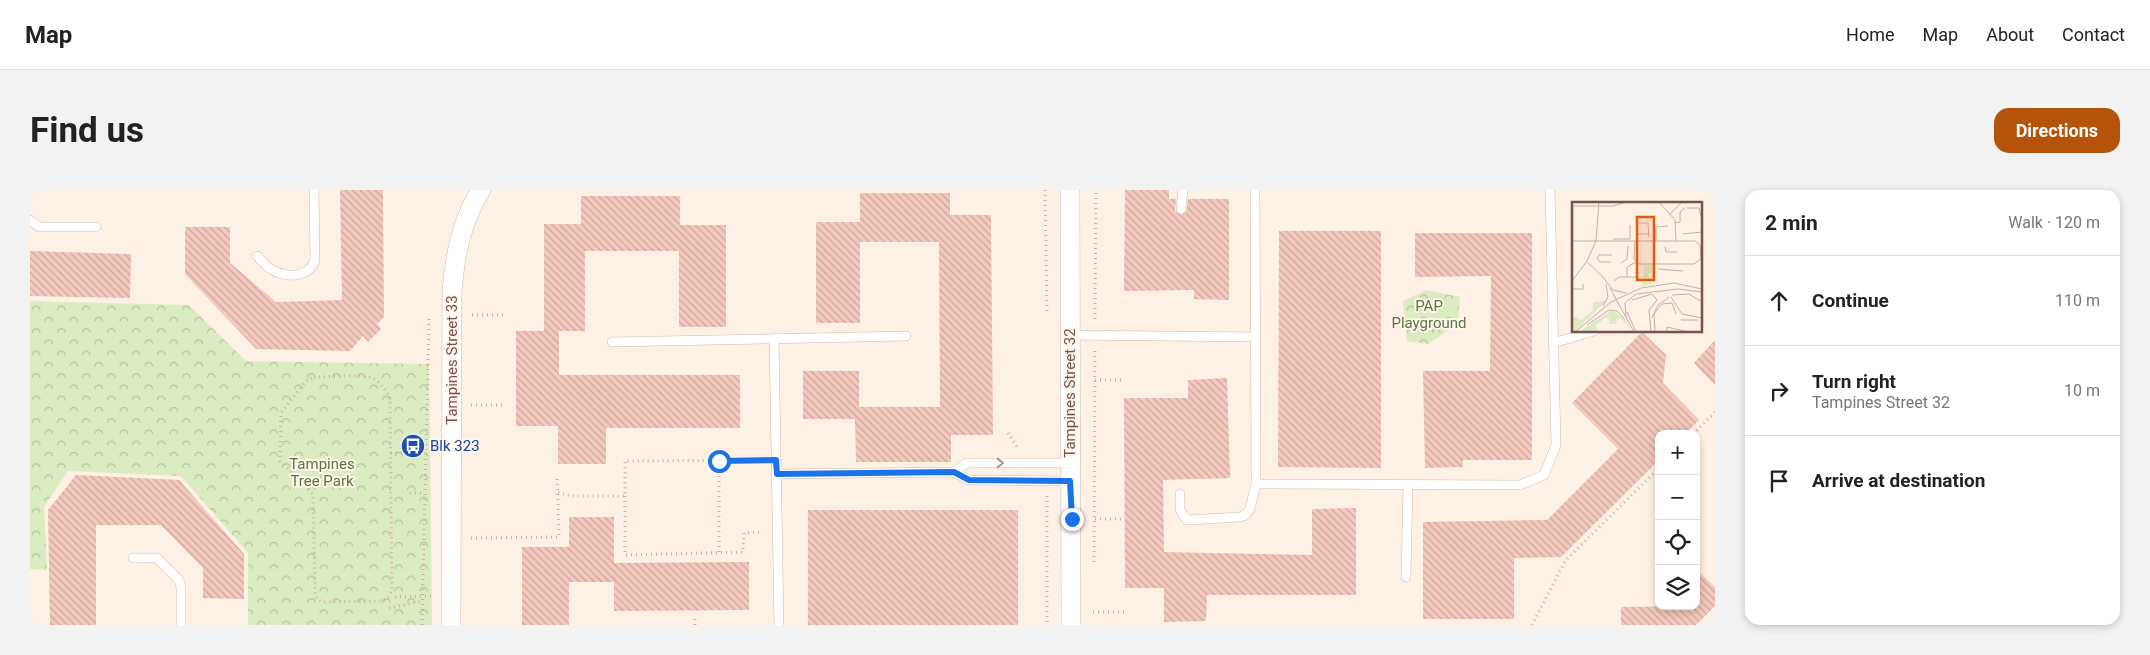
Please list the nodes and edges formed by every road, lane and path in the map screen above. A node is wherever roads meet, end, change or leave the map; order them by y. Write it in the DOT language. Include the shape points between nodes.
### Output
graph roads {
  1 [pos="314,190"];
  2 [pos="481,190"];
  3 [pos="1046,190"];
  4 [pos="1070,190"];
  5 [pos="1096,190"];
  6 [pos="1183,190"];
  7 [pos="1255,190"];
  8 [pos="1550,190"];
  9 [pos="1180,209"];
  10 [pos="30,220"];
  11 [pos="96,227"];
  12 [pos="257,256"];
  13 [pos="469,315"];
  14 [pos="506,315"];
  15 [pos="1047,317"];
  16 [pos="1591,332"];
  17 [pos="906,336"];
  18 [pos="1070,336"];
  19 [pos="1095,336"];
  20 [pos="1255,337"];
  21 [pos="774,338"];
  22 [pos="612,342"];
  23 [pos="1553,343"];
  24 [pos="1094,380"];
  25 [pos="1124,380"];
  26 [pos="468,405"];
  27 [pos="504,406"];
  28 [pos="1715,412"];
  29 [pos="1697,430"];
  30 [pos="425,440"];
  31 [pos="425,452"];
  32 [pos="451,452"];
  33 [pos="391,453"];
  34 [pos="776,460"];
  35 [pos="719,461"];
  36 [pos="954,472"];
  37 [pos="1070,472"];
  38 [pos="1655,472"];
  39 [pos="777,474"];
  40 [pos="557,476"];
  41 [pos="1047,480"];
  42 [pos="1256,484"];
  43 [pos="1408,485"];
  44 [pos="410,493"];
  45 [pos="425,493"];
  46 [pos="558,493"];
  47 [pos="1180,494"];
  48 [pos="625,496"];
  49 [pos="1072,519"];
  50 [pos="1094,519"];
  51 [pos="1121,519"];
  52 [pos="778,532"];
  53 [pos="466,538"];
  54 [pos="719,552"];
  55 [pos="133,558"];
  56 [pos="1094,565"];
  57 [pos="1406,576"];
  58 [pos="423,596"];
  59 [pos="396,597"];
  60 [pos="451,597"];
  61 [pos="423,601"];
  62 [pos="1094,602"];
  63 [pos="389,608"];
  64 [pos="1093,612"];
  65 [pos="1125,612"];
  66 [pos="1093,618"];
  67 [pos="695,619"];
  68 [pos="181,625"];
  69 [pos="422,625"];
  70 [pos="451,625"];
  71 [pos="695,625"];
  72 [pos="779,625"];
  73 [pos="1047,625"];
  74 [pos="1071,625"];
  75 [pos="1532,625"];
  1 -- 12 [label="lane" via="315,261 311,269 292,276 283,274 269,268"];
  2 -- 32 [label="street, Tampines Street 33" via="464,223 454,267"];
  3 -- 15 [label="path"];
  4 -- 18 [label="street, Tampines Street 32"];
  5 -- 19 [label="path"];
  6 -- 9 [label="lane"];
  7 -- 20 [label="lane"];
  8 -- 23 [label="lane"];
  10 -- 11 [label="lane" via="39,227"];
  13 -- 14 [label="path"];
  16 -- 23 [label="lane"];
  17 -- 21 [label="lane"];
  18 -- 19 [label="lane"];
  18 -- 37 [label="street, Tampines Street 32"];
  19 -- 20 [label="lane"];
  19 -- 24 [label="path"];
  20 -- 42 [label="lane"];
  21 -- 22 [label="lane"];
  21 -- 34 [label="lane"];
  23 -- 43 [label="lane" via="1556,446 1544,475 1520,485"];
  24 -- 25 [label="path"];
  24 -- 50 [label="path"];
  26 -- 27 [label="path"];
  28 -- 29 [label="path"];
  30 -- 31 [label="path"];
  31 -- 32 [label="path"];
  31 -- 33 [label="path"];
  31 -- 45 [label="path"];
  32 -- 60 [label="street, Tampines Street 33"];
  33 -- 33 [label="path" via="390,397 374,379 310,378 281,413 280,461 313,495 315,594 318,600 381,601 390,595"];
  34 -- 35 [label="path"];
  34 -- 39 [label="lane"];
  35 -- 48 [label="path" via="625,461"];
  35 -- 54 [label="path"];
  36 -- 37 [label="lane, one-way" via="967,463"];
  36 -- 39 [label="lane"];
  36 -- 41 [label="lane" via="969,480"];
  37 -- 41 [label="lane"];
  37 -- 49 [label="street, Tampines Street 32"];
  38 -- 75 [label="path" via="1565,561"];
  39 -- 52 [label="lane"];
  40 -- 46 [label="path"];
  41 -- 73 [label="path"];
  42 -- 43 [label="lane"];
  42 -- 47 [label="lane" via="1250,509 1240,517 1187,520 1180,510"];
  43 -- 57 [label="lane"];
  44 -- 45 [label="path"];
  45 -- 58 [label="path"];
  46 -- 48 [label="path"];
  46 -- 53 [label="path" via="559,537"];
  48 -- 54 [label="path" via="625,555"];
  49 -- 50 [label="path"];
  49 -- 74 [label="street, Tampines Street 32"];
  50 -- 51 [label="path"];
  50 -- 56 [label="path"];
  52 -- 54 [label="path" via="744,533 744,552"];
  52 -- 72 [label="lane"];
  55 -- 68 [label="lane" via="157,558 179,580"];
  58 -- 59 [label="path"];
  58 -- 60 [label="path"];
  58 -- 61 [label="path"];
  60 -- 70 [label="street, Tampines Street 33"];
  61 -- 63 [label="path"];
  61 -- 69 [label="path"];
  62 -- 64 [label="path"];
  64 -- 65 [label="path"];
  64 -- 66 [label="path"];
  67 -- 71 [label="path"];
}
